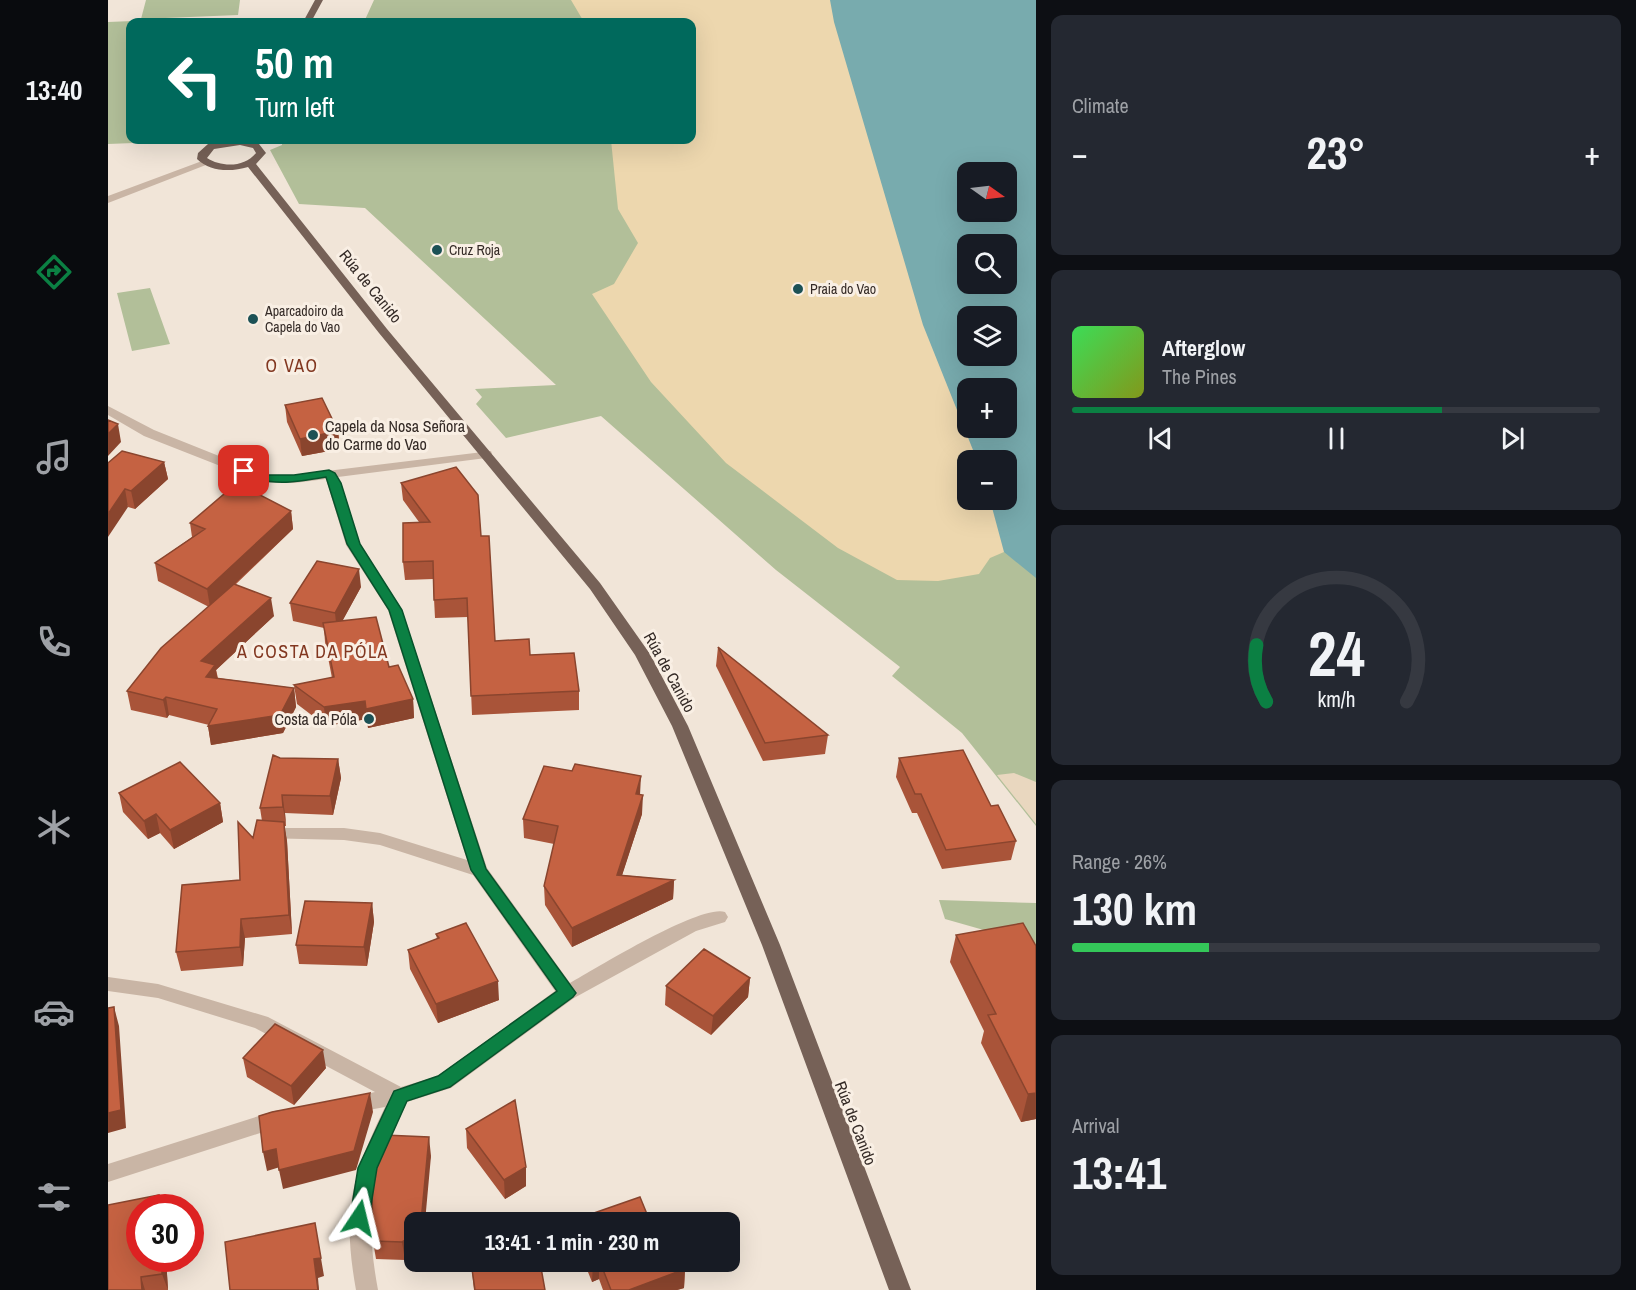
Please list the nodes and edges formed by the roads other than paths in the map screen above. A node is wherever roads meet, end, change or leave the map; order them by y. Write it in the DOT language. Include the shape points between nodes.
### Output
graph roads {
  1 [pos="319,0"];
  2 [pos="309,18"];
  3 [pos="220,144"];
  4 [pos="250,144"];
  5 [pos="206,163"];
  6 [pos="250,163"];
  7 [pos="108,200"];
  8 [pos="108,410"];
  9 [pos="486,454"];
  10 [pos="329,473"];
  11 [pos="268,834"];
  12 [pos="479,870"];
  13 [pos="719,917"];
  14 [pos="108,984"];
  15 [pos="567,993"];
  16 [pos="400,1096"];
  17 [pos="332,1109"];
  18 [pos="298,1115"];
  19 [pos="108,1173"];
  20 [pos="367,1290"];
  21 [pos="900,1290"];
  1 -- 2 [label="main road"];
  3 -- 5 [label="main road" via="201,155"];
  4 -- 6 [label="main road" via="260,149 260,156"];
  5 -- 6 [label="main road" via="232,167"];
  5 -- 7 [label="street"];
  6 -- 9 [label="main road, Rúa de Canido"];
  8 -- 10 [label="street" via="149,433 266,479"];
  9 -- 10 [label="street"];
  9 -- 21 [label="main road, Rúa de Canido" via="595,586 661,687 771,945"];
  10 -- 12 [label="street" via="353,544 395,610"];
  11 -- 12 [label="street" via="344,834 380,839"];
  12 -- 15 [label="street"];
  13 -- 15 [label="street" via="690,926"];
  14 -- 16 [label="street" via="158,991 261,1022"];
  15 -- 16 [label="street" via="444,1082"];
  16 -- 17 [label="street"];
  16 -- 20 [label="street" via="368,1168 362,1198 360,1229"];
  18 -- 19 [label="street"];
}
